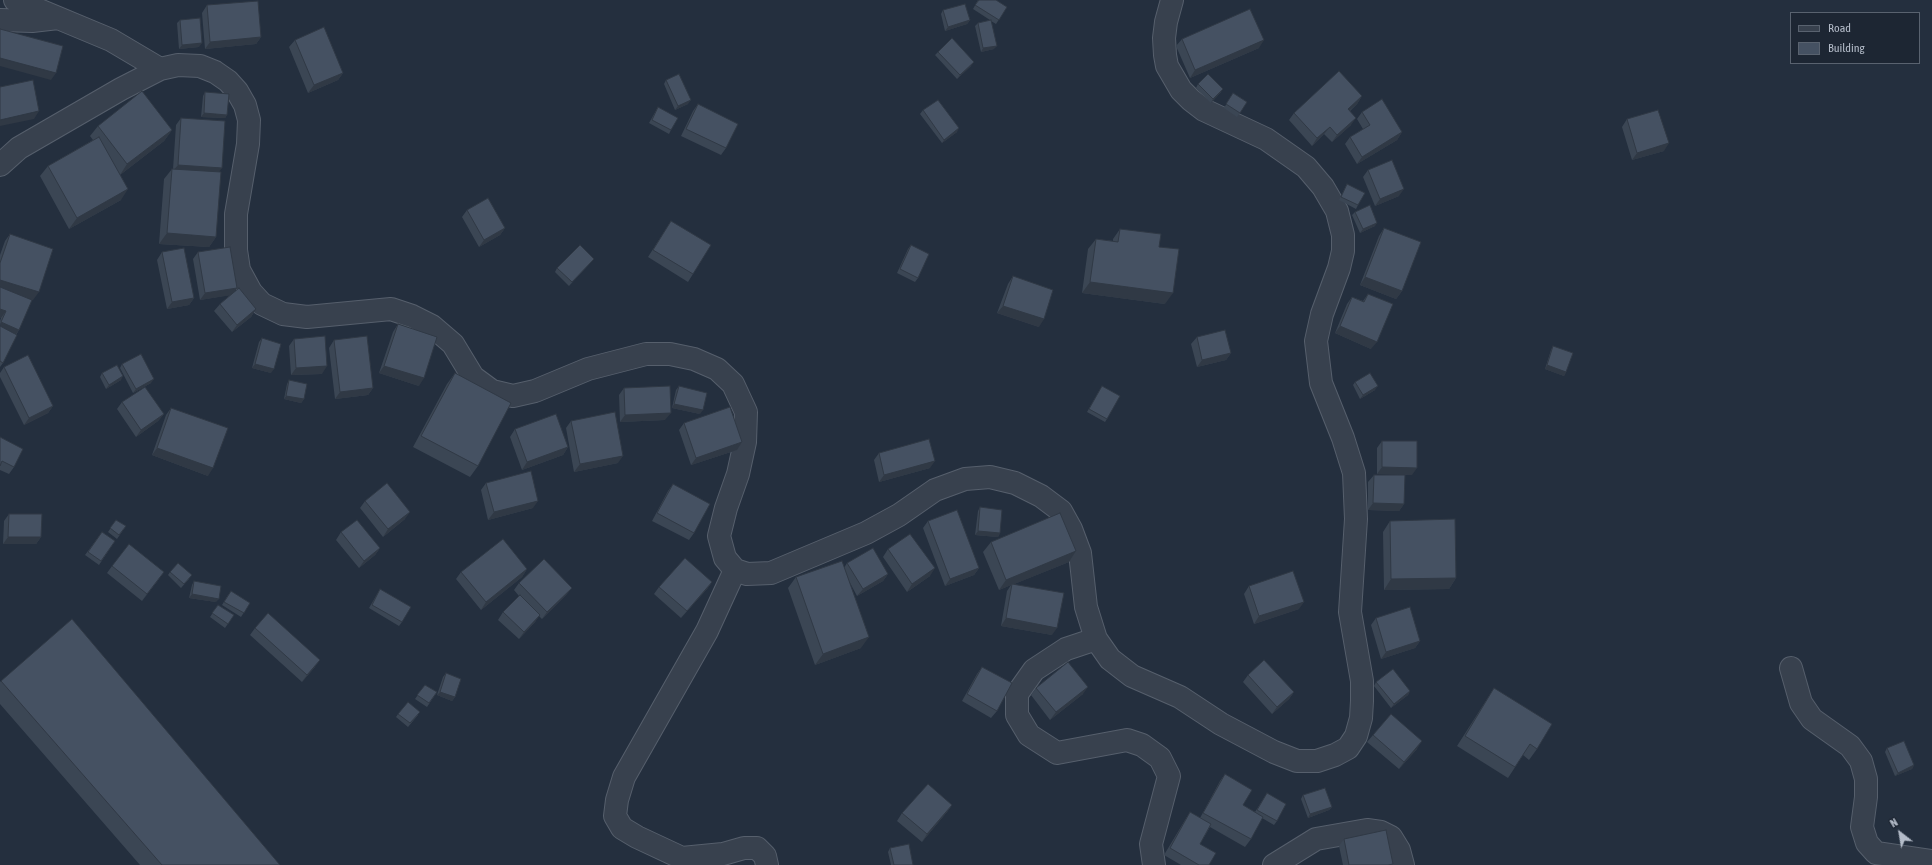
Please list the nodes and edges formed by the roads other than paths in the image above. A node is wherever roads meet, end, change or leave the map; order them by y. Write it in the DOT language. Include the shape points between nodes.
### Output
graph roads {
  1 [pos="15,0"];
  2 [pos="1172,0"];
  3 [pos="59,18"];
  4 [pos="0,20"];
  5 [pos="160,69"];
  6 [pos="0,165"];
  7 [pos="735,570"];
  8 [pos="1096,639"];
  9 [pos="1791,668"];
  10 [pos="1932,861"];
  11 [pos="768,865"];
  12 [pos="1154,865"];
  13 [pos="1274,865"];
  14 [pos="1403,865"];
  1 -- 3 [label="street"];
  2 -- 8 [label="street" via="1166,22 1164,54 1167,66 1181,90 1204,110 1266,139 1306,167 1323,187 1337,211 1343,235 1343,251 1316,340 1321,383 1354,473 1356,519 1350,612 1362,681 1361,718 1356,736 1348,748 1335,755 1317,761 1297,761 1274,752 1221,724 1180,698 1132,676 1110,658"];
  3 -- 4 [label="street" via="32,21"];
  3 -- 5 [label="street" via="111,40"];
  5 -- 6 [label="street" via="19,148"];
  5 -- 7 [label="street" via="178,65 200,66 215,72 228,81 245,105 249,128 236,214 236,250 239,270 251,292 262,304 283,314 307,317 392,309 412,316 432,326 453,344 473,377 492,391 513,396 535,391 588,369 646,354 670,354 694,359 716,369 733,384 746,412 745,442 719,536 725,558"];
  7 -- 8 [label="street" via="747,574 771,573 866,533 935,490 966,480 990,477 1015,483 1041,496 1061,511 1080,553 1086,607"];
  7 -- 11 [label="street" via="708,631 624,777 615,816 622,828 682,858 757,848 765,856"];
  8 -- 12 [label="street" via="1066,649 1034,670 1018,694 1017,715 1029,735 1057,753 1127,740 1142,745 1160,758 1169,776 1151,844"];
  9 -- 10 [label="street" via="1801,703 1812,719 1850,746 1861,761 1866,779 1862,828 1867,843 1876,853"];
  13 -- 14 [label="street" via="1316,838 1367,830 1391,837 1399,850"];
}
